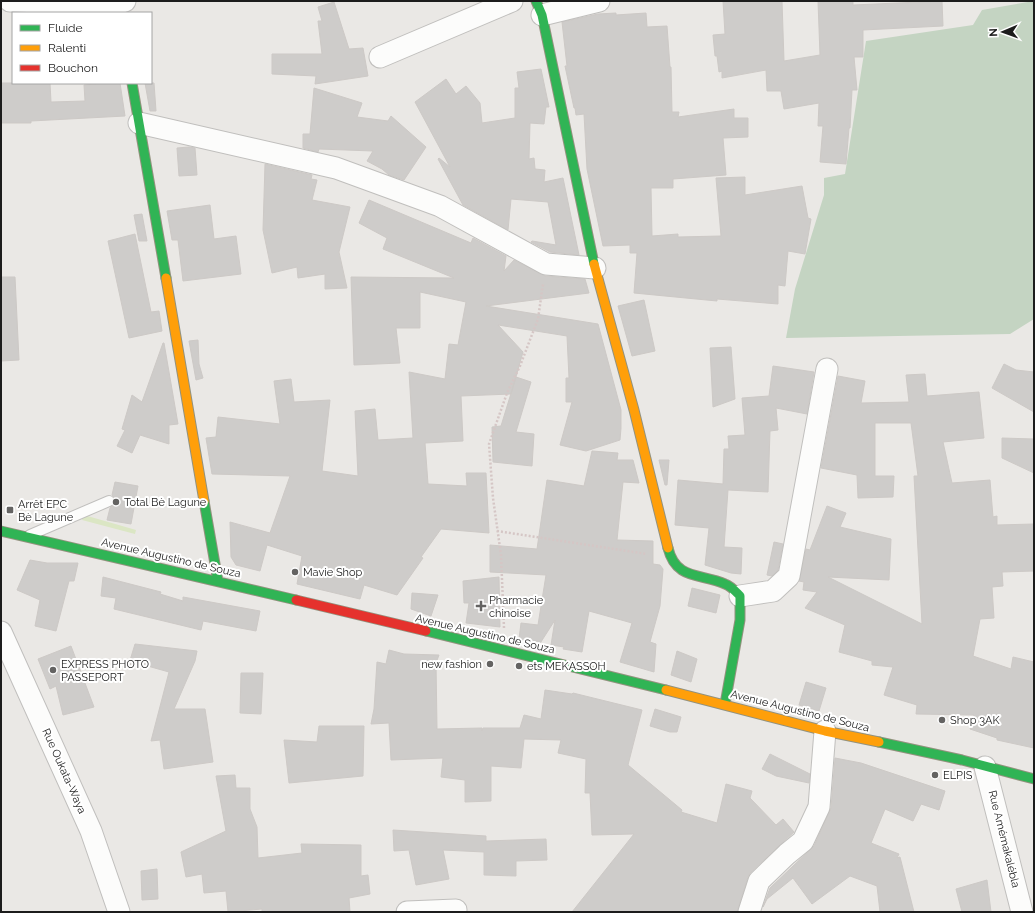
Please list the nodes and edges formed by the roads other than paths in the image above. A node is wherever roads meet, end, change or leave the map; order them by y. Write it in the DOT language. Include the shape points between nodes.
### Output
graph roads {
  1 [pos="10,1"];
  2 [pos="512,1"];
  3 [pos="599,1"];
  4 [pos="120,5"];
  5 [pos="539,8"];
  6 [pos="380,57"];
  7 [pos="132,84"];
  8 [pos="139,123"];
  9 [pos="594,268"];
  10 [pos="827,369"];
  11 [pos="109,501"];
  12 [pos="1,531"];
  13 [pos="28,536"];
  14 [pos="218,581"];
  15 [pos="740,596"];
  16 [pos="1,632"];
  17 [pos="725,704"];
  18 [pos="825,731"];
  19 [pos="985,767"];
  20 [pos="1034,778"];
  21 [pos="456,910"];
  22 [pos="119,912"];
  23 [pos="407,912"];
  24 [pos="749,912"];
  25 [pos="1022,912"];
  1 -- 4 [label="street"];
  2 -- 6 [label="street"];
  3 -- 5 [label="street"];
  5 -- 9 [label="street"];
  7 -- 8 [label="street"];
  8 -- 9 [label="street" via="336,168 440,206 546,264"];
  8 -- 14 [label="street"];
  9 -- 15 [label="street" via="634,410 670,558 678,568 726,584"];
  10 -- 15 [label="street" via="789,576 772,591"];
  11 -- 13 [label="lane"];
  12 -- 13 [label="street, Avenue Augustino de Souza"];
  13 -- 14 [label="street, Avenue Augustino de Souza"];
  14 -- 17 [label="street, Avenue Augustino de Souza"];
  15 -- 17 [label="street" via="740,620"];
  16 -- 22 [label="street, Rue Oukata-Waya" via="91,831"];
  17 -- 18 [label="street, Avenue Augustino de Souza"];
  18 -- 19 [label="street, Avenue Augustino de Souza"];
  18 -- 24 [label="street" via="819,807 815,817 803,841 759,881"];
  19 -- 20 [label="street, Avenue Augustino de Souza"];
  19 -- 25 [label="street, Rue Amémakalébla"];
  21 -- 23 [label="street"];
}
